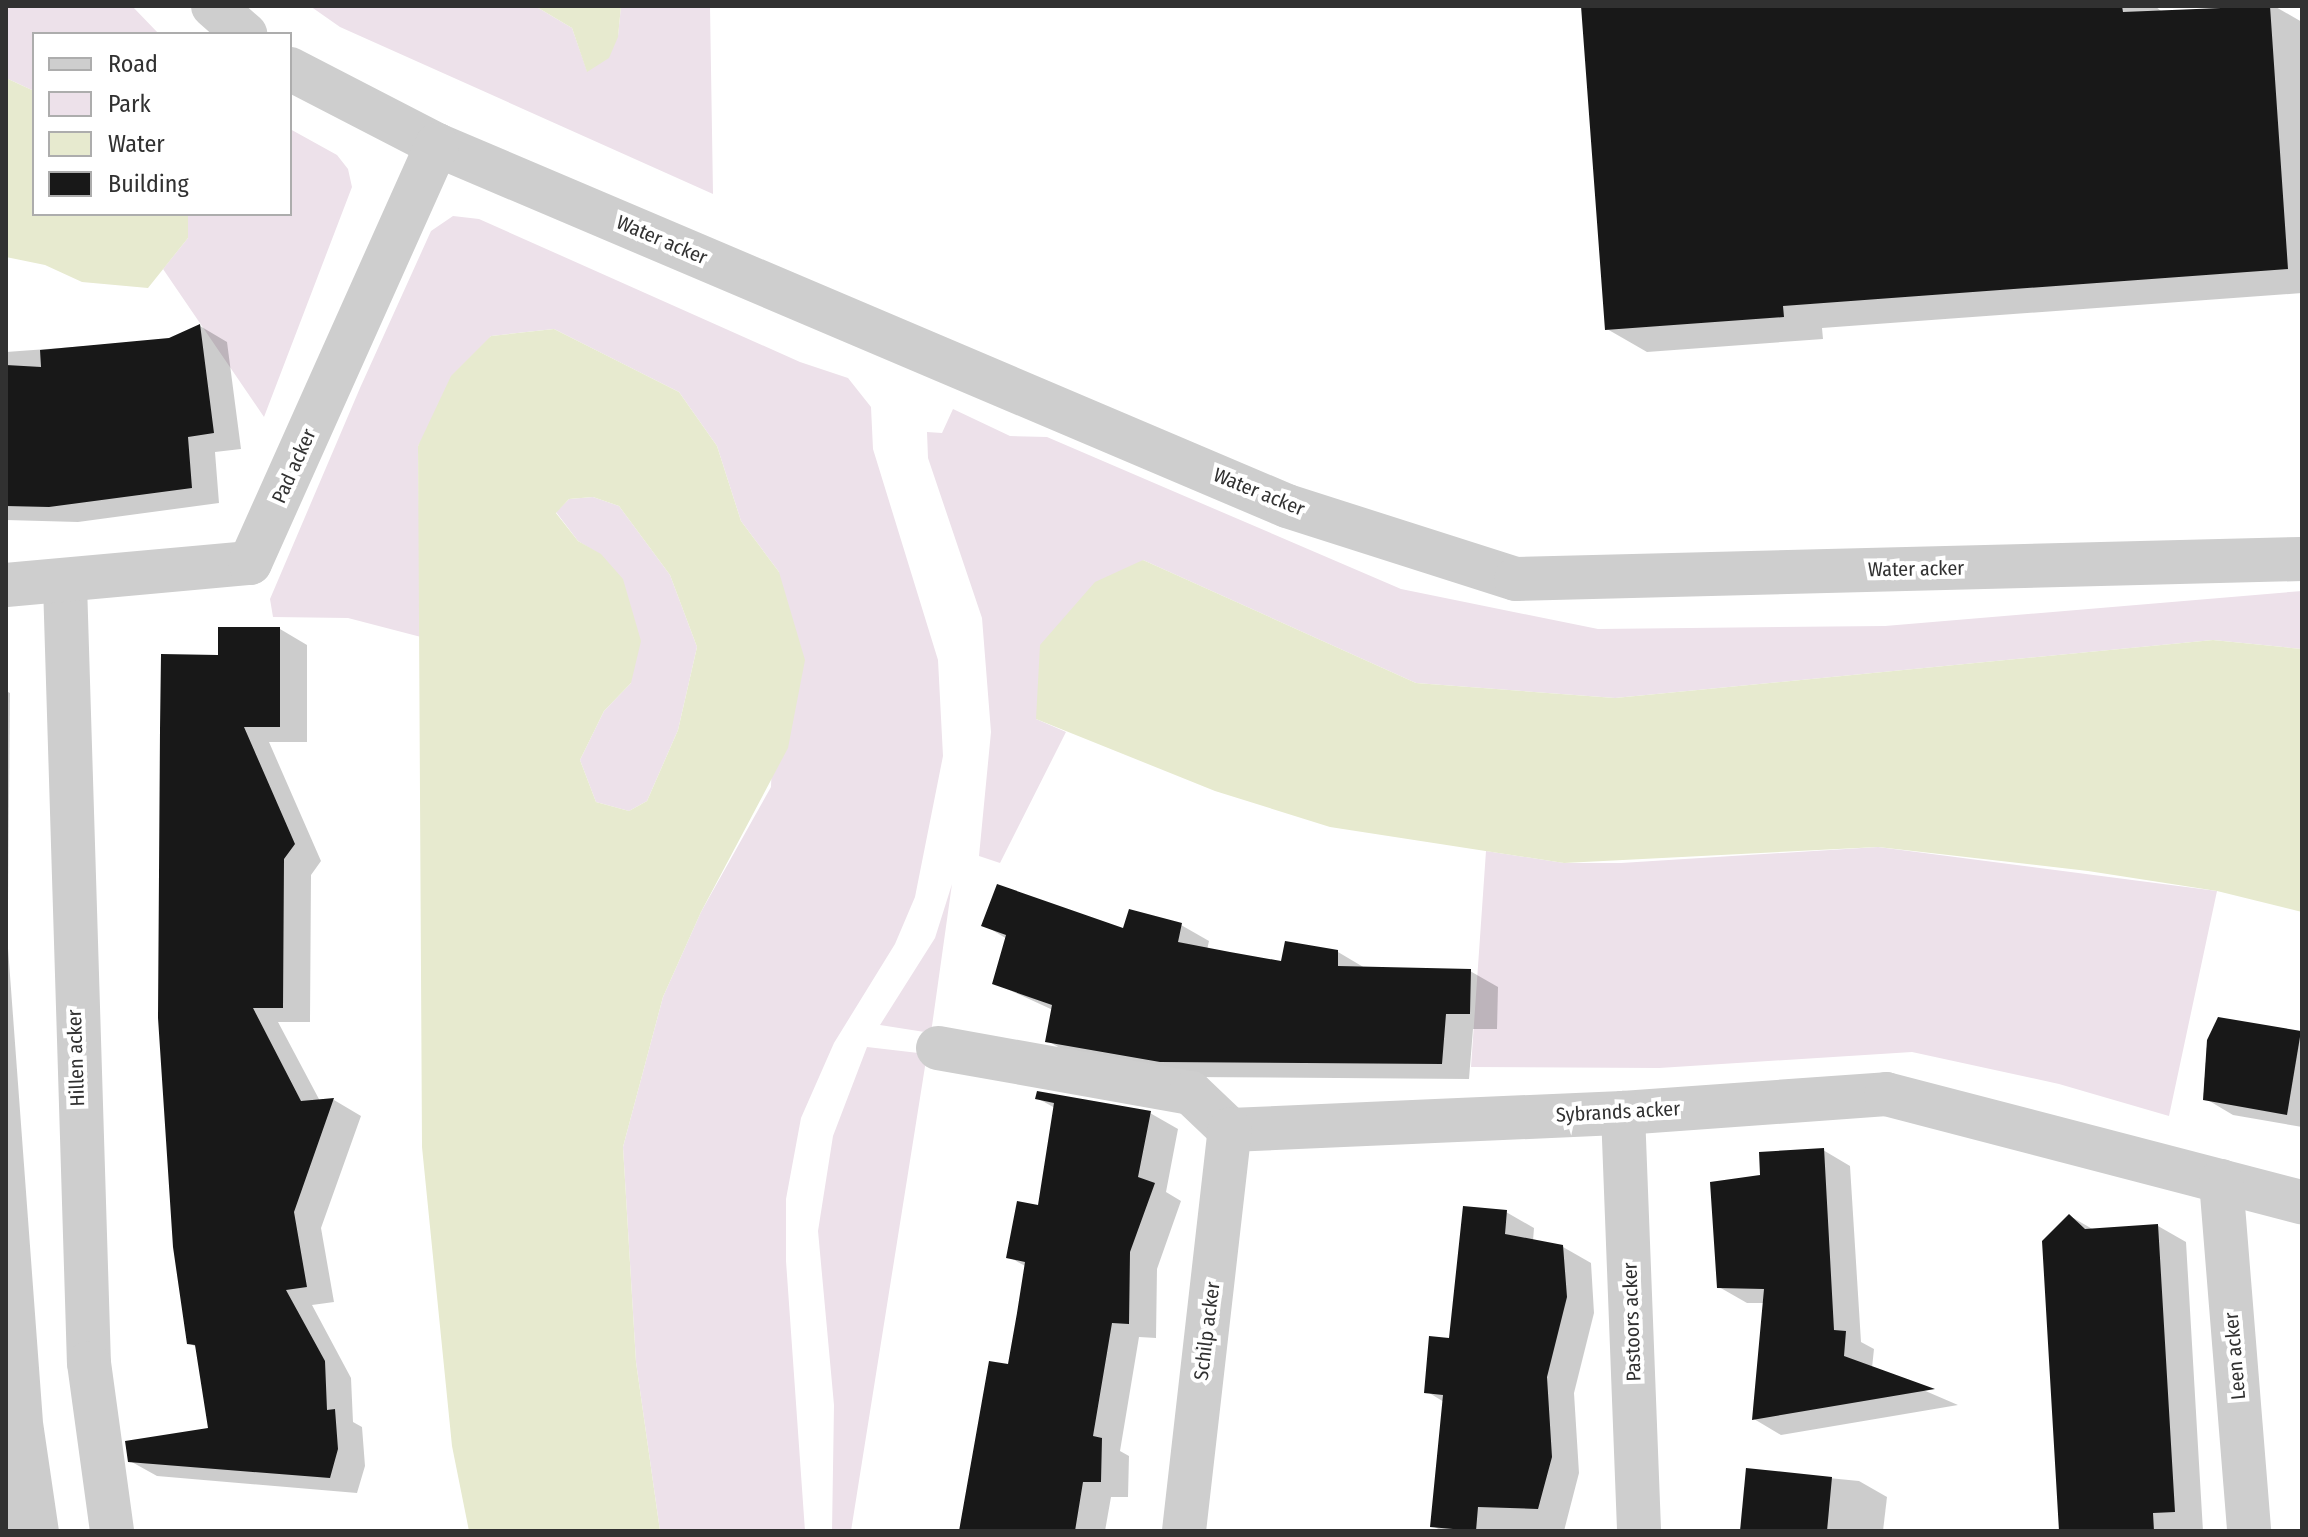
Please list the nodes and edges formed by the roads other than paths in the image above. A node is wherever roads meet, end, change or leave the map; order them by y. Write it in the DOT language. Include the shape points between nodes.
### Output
graph roads {
  1 [pos="213,6"];
  2 [pos="243,32"];
  3 [pos="292,70"];
  4 [pos="437,145"];
  5 [pos="2302,559"];
  6 [pos="65,584"];
  7 [pos="6,585"];
  8 [pos="938,1048"];
  9 [pos="1623,1113"];
  10 [pos="1230,1130"];
  11 [pos="2221,1181"];
  12 [pos="2302,1202"];
  13 [pos="112,1531"];
  14 [pos="1184,1531"];
  15 [pos="1639,1531"];
  16 [pos="2249,1531"];
  1 -- 2 [label="street"];
  3 -- 4 [label="street, Water acker"];
  4 -- 5 [label="street, Water acker" via="1287,506 1516,579"];
  4 -- 6 [label="street, Pad acker" via="250,563"];
  6 -- 7 [label="street, Pad acker"];
  6 -- 13 [label="street, Hillen acker" via="89,1363"];
  8 -- 10 [label="street" via="1191,1093"];
  9 -- 10 [label="street, Sybrands acker"];
  9 -- 11 [label="street, Sybrands acker" via="1886,1094"];
  9 -- 15 [label="street, Pastoors acker"];
  10 -- 14 [label="street, Schilp acker"];
  11 -- 12 [label="street, Sybrands acker"];
  11 -- 16 [label="street, Leen acker"];
}
